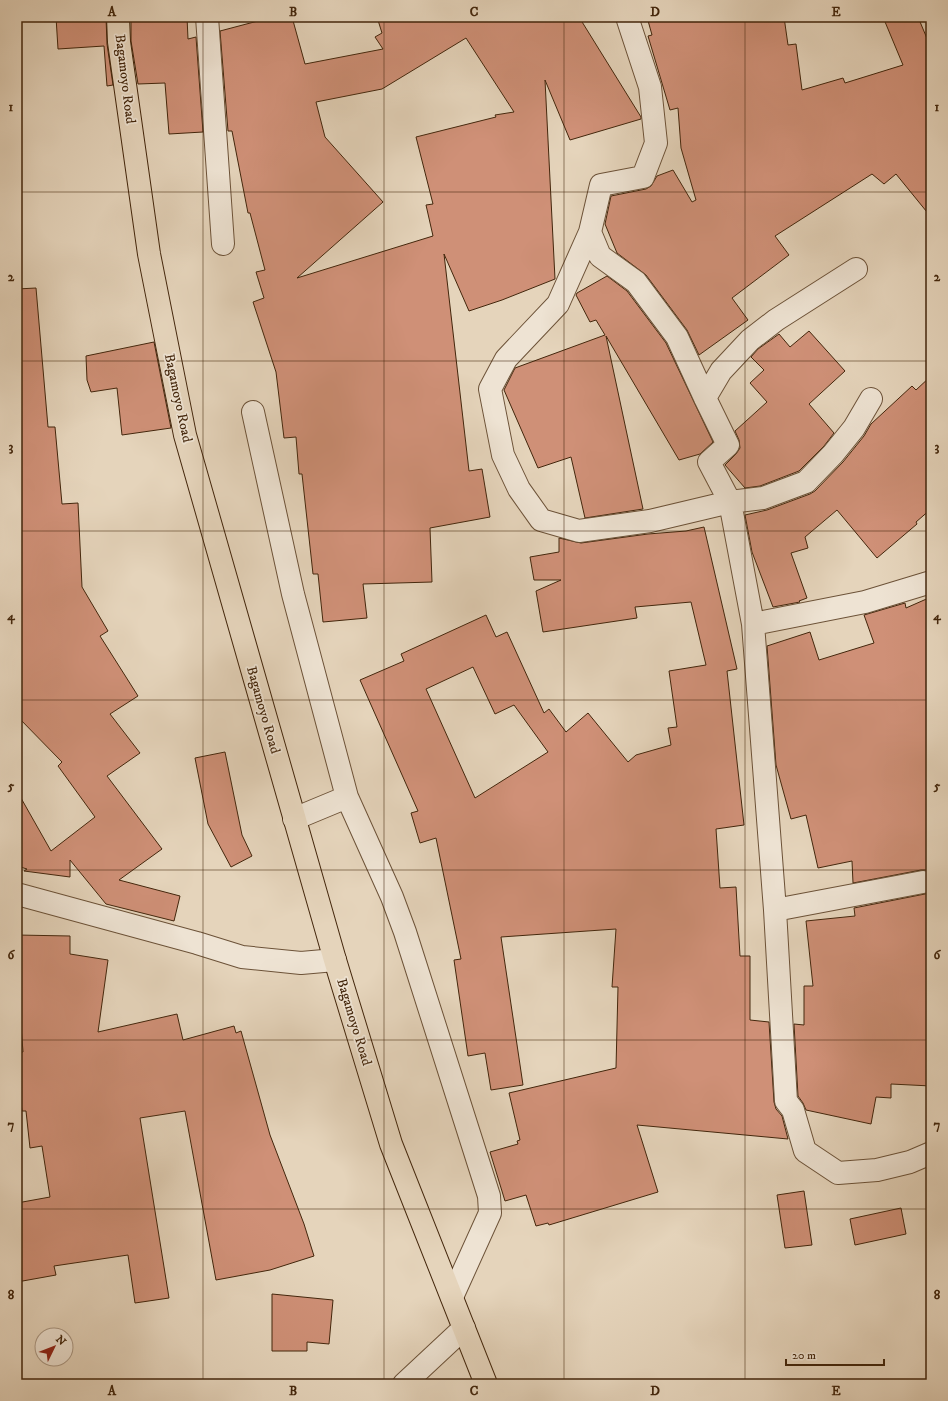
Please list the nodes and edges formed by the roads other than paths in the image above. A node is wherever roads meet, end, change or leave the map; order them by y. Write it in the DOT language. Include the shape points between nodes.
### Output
graph roads {
  1 [pos="118,17"];
  2 [pos="207,17"];
  3 [pos="626,17"];
  4 [pos="590,232"];
  5 [pos="223,244"];
  6 [pos="856,269"];
  7 [pos="705,398"];
  8 [pos="870,399"];
  9 [pos="253,412"];
  10 [pos="730,502"];
  11 [pos="931,582"];
  12 [pos="753,624"];
  13 [pos="347,797"];
  14 [pos="294,819"];
  15 [pos="923,882"];
  16 [pos="17,894"];
  17 [pos="775,910"];
  18 [pos="335,960"];
  19 [pos="931,1153"];
  20 [pos="452,1297"];
  21 [pos="464,1328"];
  22 [pos="404,1384"];
  23 [pos="486,1384"];
  1 -- 14 [label="highway, Bagamoyo Road" via="119,42 148,254 185,435"];
  2 -- 5 [label="street"];
  3 -- 4 [label="street" via="650,87 656,143 643,177 601,185"];
  4 -- 7 [label="street" via="600,256 636,282 677,337"];
  4 -- 10 [label="street" via="558,304 506,359 490,389 503,455 519,489 541,520 579,531 650,522"];
  6 -- 7 [label="street" via="776,320 750,340 721,371"];
  7 -- 10 [label="street" via="728,445 709,462"];
  8 -- 10 [label="street" via="854,428 806,482 762,498"];
  9 -- 13 [label="street" via="293,594"];
  10 -- 12 [label="street"];
  11 -- 12 [label="street" via="865,602"];
  12 -- 17 [label="street"];
  13 -- 14 [label="street"];
  13 -- 20 [label="street" via="405,932 489,1196 490,1213"];
  14 -- 18 [label="highway, Bagamoyo Road"];
  15 -- 17 [label="street"];
  16 -- 18 [label="street" via="197,943 242,958 301,963"];
  17 -- 19 [label="street" via="786,1101 793,1110 805,1151 838,1173 877,1170 910,1162"];
  18 -- 20 [label="highway, Bagamoyo Road" via="391,1144"];
  20 -- 21 [label="highway, Bagamoyo Road"];
  21 -- 22 [label="street"];
  21 -- 23 [label="highway, Bagamoyo Road"];
}
